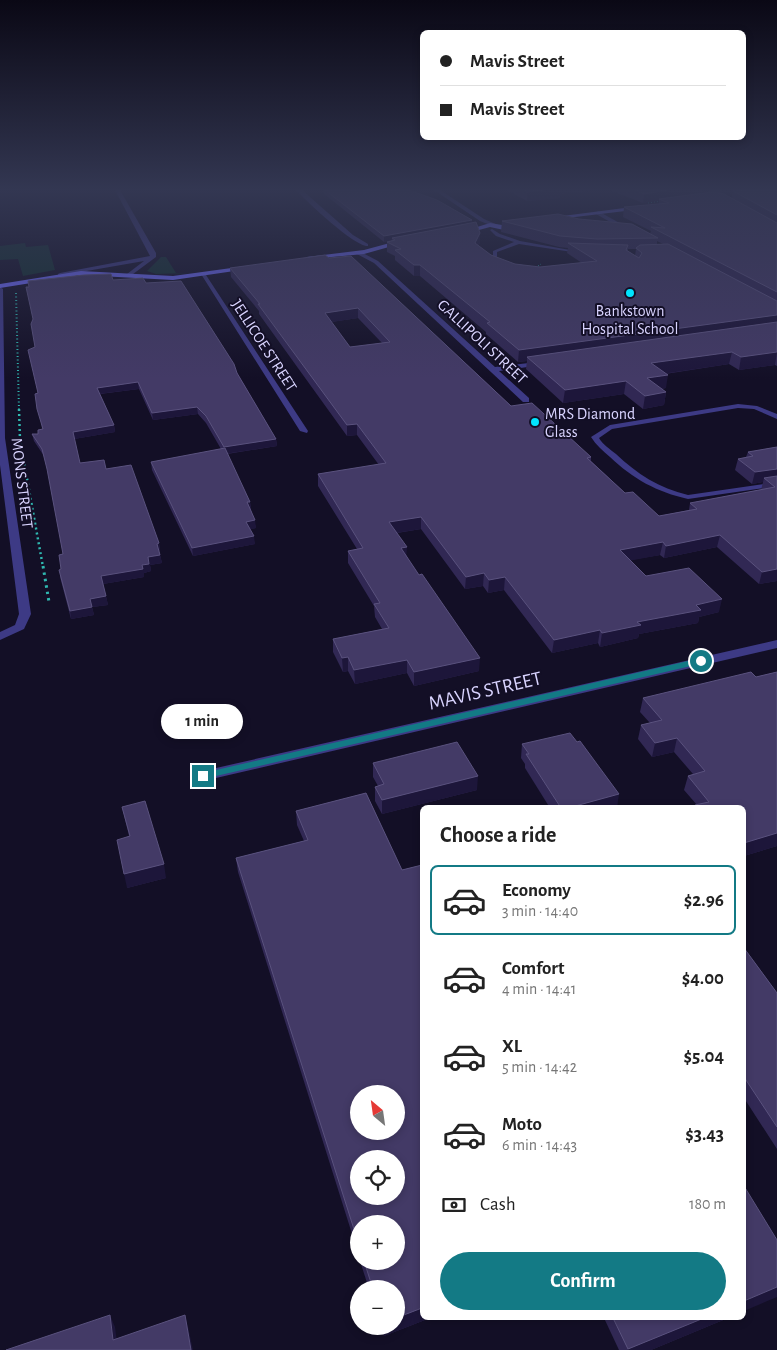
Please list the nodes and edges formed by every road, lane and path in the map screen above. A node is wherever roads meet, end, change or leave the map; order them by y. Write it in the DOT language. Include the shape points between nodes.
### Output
graph roads {
  1 [pos="153,253"];
  2 [pos="332,253"];
  3 [pos="362,253"];
  4 [pos="371,253"];
  5 [pos="494,253"];
  6 [pos="153,257"];
  7 [pos="298,259"];
  8 [pos="376,262"];
  9 [pos="511,265"];
  10 [pos="250,267"];
  11 [pos="129,275"];
  12 [pos="203,275"];
  13 [pos="60,276"];
  14 [pos="0,287"];
  15 [pos="16,288"];
  16 [pos="548,362"];
  17 [pos="492,370"];
  18 [pos="526,400"];
  19 [pos="777,417"];
  20 [pos="304,431"];
  21 [pos="777,484"];
  22 [pos="49,602"];
  23 [pos="0,636"];
  24 [pos="777,644"];
  25 [pos="203,776"];
  1 -- 6 [label="street"];
  2 -- 7 [label="street"];
  3 -- 8 [label="street, GALLIPOLI STREET"];
  4 -- 8 [label="street, GALLIPOLI STREET"];
  5 -- 9 [label="lane" via="498,259"];
  6 -- 11 [label="street"];
  6 -- 13 [label="street"];
  8 -- 17 [label="street, GALLIPOLI STREET"];
  10 -- 12 [label="street"];
  11 -- 12 [label="street" via="167,278"];
  11 -- 13 [label="street" via="93,272"];
  12 -- 20 [label="street, JELLICOE STREET"];
  13 -- 14 [label="street"];
  14 -- 23 [label="street, MONS STREET" via="1,438 25,614 20,627"];
  15 -- 22 [label="path" via="20,440"];
  16 -- 17 [label="street"];
  17 -- 18 [label="street, GALLIPOLI STREET"];
  19 -- 21 [label="lane" via="755,407 738,406 610,427 595,437 629,472 648,485 676,495 688,497"];
  24 -- 25 [label="street, MAVIS STREET"];
}
